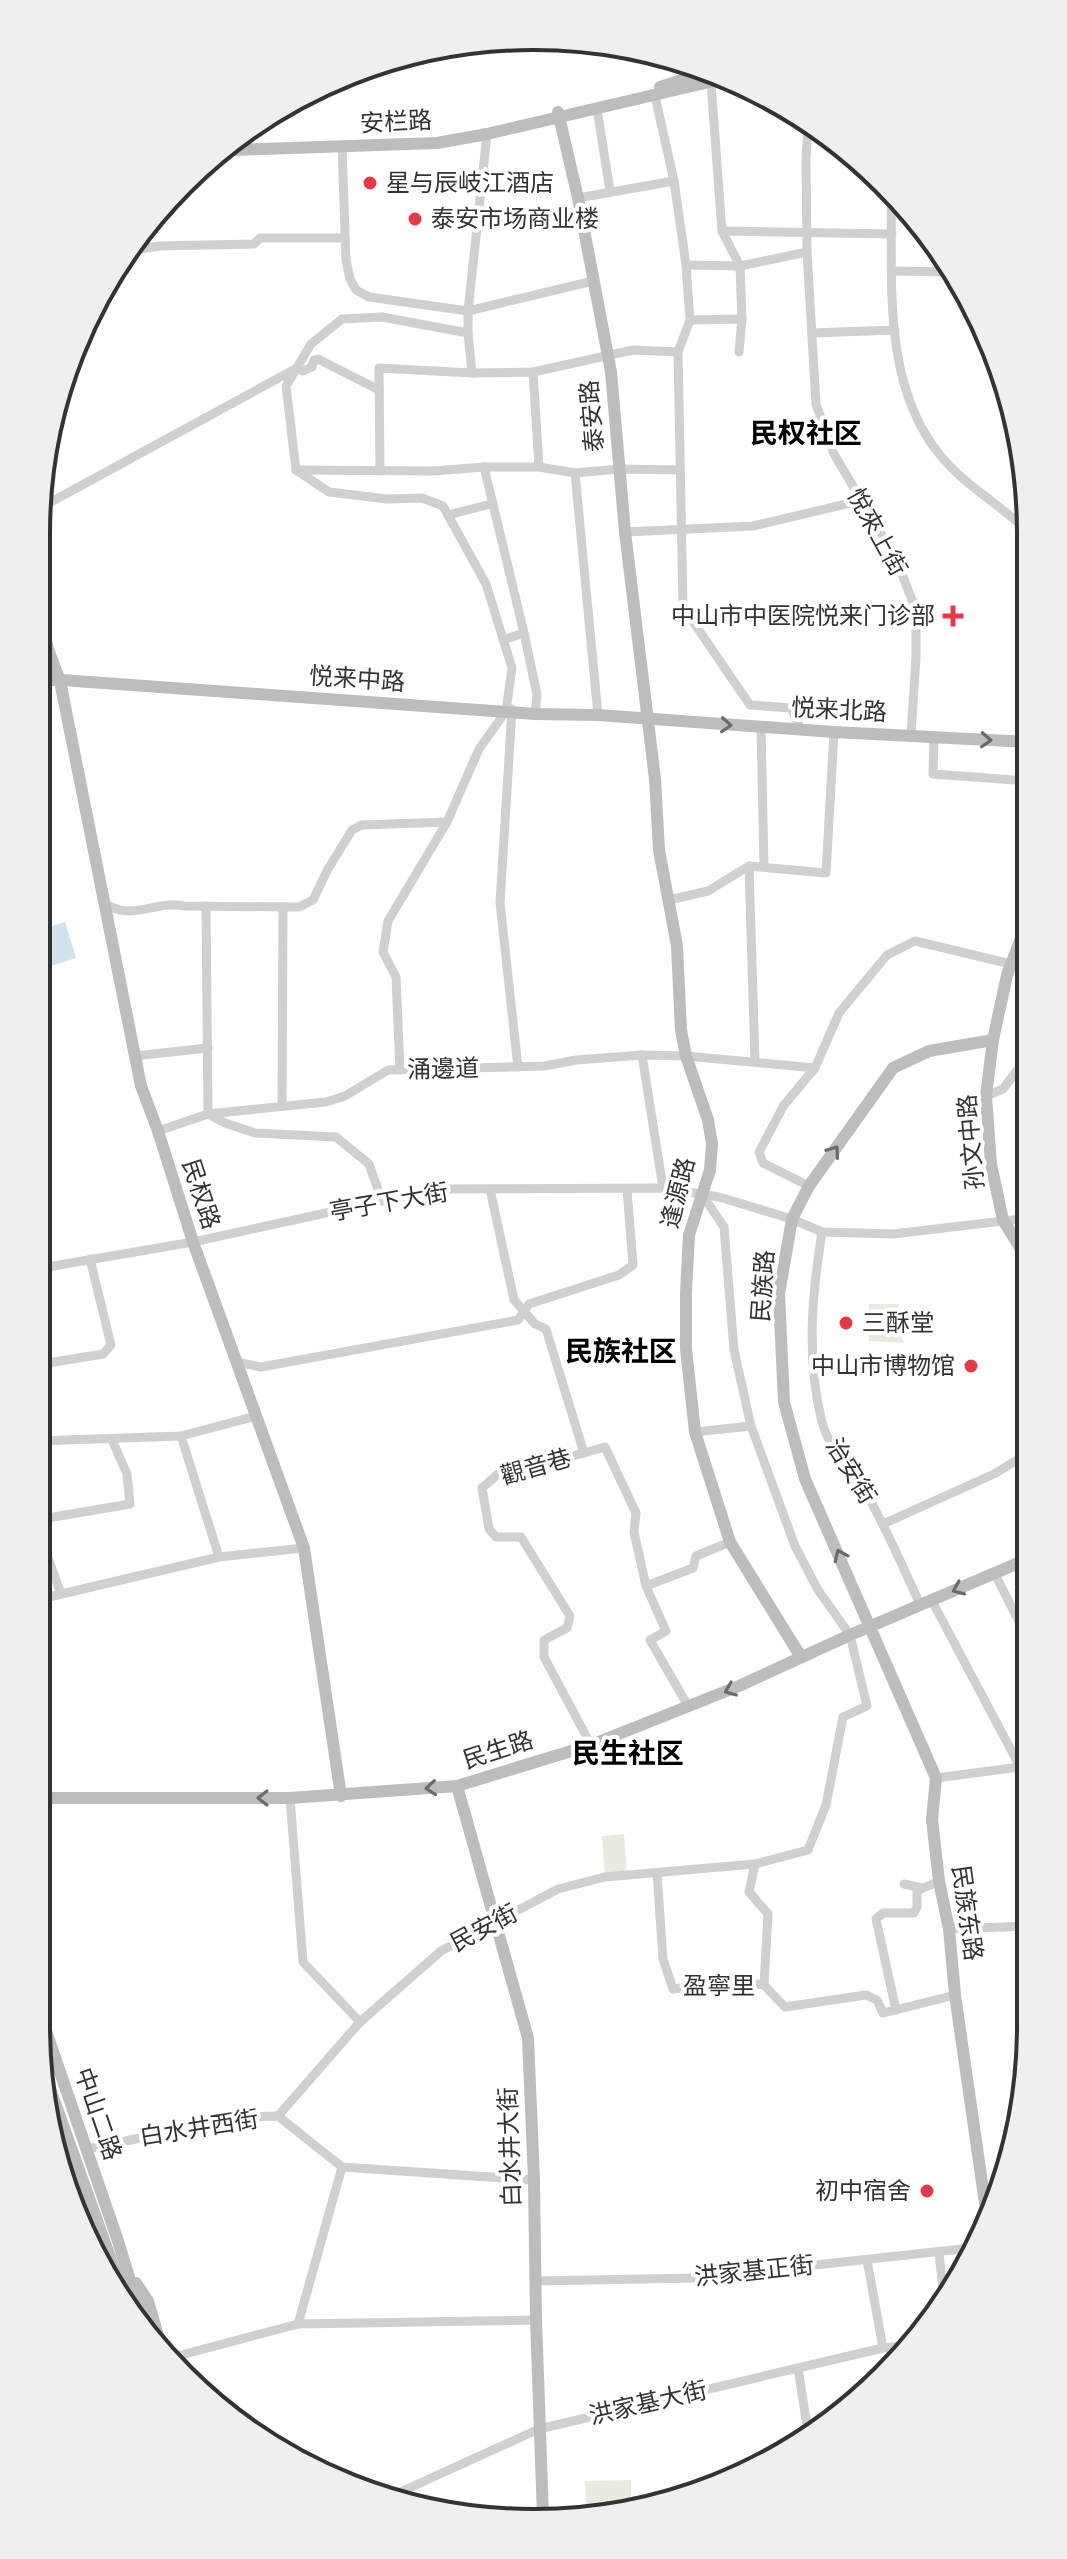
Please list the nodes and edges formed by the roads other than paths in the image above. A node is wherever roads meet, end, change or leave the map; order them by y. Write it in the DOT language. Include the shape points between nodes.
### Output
graph roads {
  1 [pos="699,80"];
  2 [pos="701,80"];
  3 [pos="712,84"];
  4 [pos="655,96"];
  5 [pos="597,109"];
  6 [pos="559,115"];
  7 [pos="487,134"];
  8 [pos="807,135"];
  9 [pos="246,145"];
  10 [pos="342,147"];
  11 [pos="239,150"];
  12 [pos="674,181"];
  13 [pos="610,191"];
  14 [pos="578,198"];
  15 [pos="891,209"];
  16 [pos="722,231"];
  17 [pos="807,233"];
  18 [pos="892,234"];
  19 [pos="345,238"];
  20 [pos="143,249"];
  21 [pos="807,252"];
  22 [pos="686,265"];
  23 [pos="740,266"];
  24 [pos="893,271"];
  25 [pos="940,272"];
  26 [pos="593,281"];
  27 [pos="468,311"];
  28 [pos="742,319"];
  29 [pos="690,320"];
  30 [pos="895,330"];
  31 [pos="468,333"];
  32 [pos="812,333"];
  33 [pos="678,352"];
  34 [pos="739,352"];
  35 [pos="607,356"];
  36 [pos="297,368"];
  37 [pos="533,372"];
  38 [pos="472,373"];
  39 [pos="379,390"];
  40 [pos="484,467"];
  41 [pos="539,467"];
  42 [pos="619,469"];
  43 [pos="296,470"];
  44 [pos="680,470"];
  45 [pos="380,471"];
  46 [pos="575,473"];
  47 [pos="859,501"];
  48 [pos="51,502"];
  49 [pos="491,504"];
  50 [pos="448,515"];
  51 [pos="1017,521"];
  52 [pos="683,531"];
  53 [pos="625,532"];
  54 [pos="524,633"];
  55 [pos="503,640"];
  56 [pos="50,654"];
  57 [pos="50,679"];
  58 [pos="60,680"];
  59 [pos="510,711"];
  60 [pos="535,714"];
  61 [pos="598,715"];
  62 [pos="648,720"];
  63 [pos="761,727"];
  64 [pos="801,730"];
  65 [pos="834,732"];
  66 [pos="911,735"];
  67 [pos="934,737"];
  68 [pos="1017,741"];
  69 [pos="1017,780"];
  70 [pos="447,822"];
  71 [pos="749,866"];
  72 [pos="764,867"];
  73 [pos="669,900"];
  74 [pos="103,902"];
  75 [pos="206,906"];
  76 [pos="283,907"];
  77 [pos="1017,948"];
  78 [pos="1011,964"];
  79 [pos="993,1040"];
  80 [pos="208,1048"];
  81 [pos="642,1055"];
  82 [pos="134,1056"];
  83 [pos="686,1056"];
  84 [pos="755,1062"];
  85 [pos="518,1067"];
  86 [pos="815,1068"];
  87 [pos="400,1070"];
  88 [pos="1017,1071"];
  89 [pos="986,1096"];
  90 [pos="282,1106"];
  91 [pos="208,1114"];
  92 [pos="158,1131"];
  93 [pos="809,1186"];
  94 [pos="663,1188"];
  95 [pos="490,1189"];
  96 [pos="627,1189"];
  97 [pos="701,1193"];
  98 [pos="382,1201"];
  99 [pos="792,1219"];
  100 [pos="1017,1219"];
  101 [pos="1003,1220"];
  102 [pos="822,1232"];
  103 [pos="193,1242"];
  104 [pos="1017,1243"];
  105 [pos="90,1259"];
  106 [pos="50,1266"];
  107 [pos="524,1311"];
  108 [pos="236,1362"];
  109 [pos="50,1363"];
  110 [pos="256,1416"];
  111 [pos="751,1426"];
  112 [pos="695,1432"];
  113 [pos="181,1436"];
  114 [pos="112,1440"];
  115 [pos="50,1441"];
  116 [pos="584,1453"];
  117 [pos="1017,1460"];
  118 [pos="50,1524"];
  119 [pos="883,1524"];
  120 [pos="730,1542"];
  121 [pos="304,1548"];
  122 [pos="219,1557"];
  123 [pos="50,1563"];
  124 [pos="1017,1564"];
  125 [pos="995,1574"];
  126 [pos="646,1586"];
  127 [pos="61,1594"];
  128 [pos="50,1597"];
  129 [pos="926,1603"];
  130 [pos="1017,1618"];
  131 [pos="871,1626"];
  132 [pos="850,1635"];
  133 [pos="801,1657"];
  134 [pos="688,1706"];
  135 [pos="591,1745"];
  136 [pos="1017,1761"];
  137 [pos="1017,1767"];
  138 [pos="936,1778"];
  139 [pos="457,1786"];
  140 [pos="341,1796"];
  141 [pos="50,1798"];
  142 [pos="290,1798"];
  143 [pos="755,1864"];
  144 [pos="657,1873"];
  145 [pos="939,1881"];
  146 [pos="904,1884"];
  147 [pos="922,1888"];
  148 [pos="495,1922"];
  149 [pos="1017,1927"];
  150 [pos="949,1929"];
  151 [pos="764,1985"];
  152 [pos="955,1995"];
  153 [pos="896,2010"];
  154 [pos="360,2022"];
  155 [pos="51,2044"];
  156 [pos="56,2102"];
  157 [pos="278,2116"];
  158 [pos="87,2149"];
  159 [pos="342,2167"];
  160 [pos="534,2180"];
  161 [pos="984,2199"];
  162 [pos="112,2242"];
  163 [pos="961,2250"];
  164 [pos="939,2253"];
  165 [pos="867,2260"];
  166 [pos="127,2270"];
  167 [pos="117,2271"];
  168 [pos="536,2281"];
  169 [pos="942,2283"];
  170 [pos="137,2302"];
  171 [pos="536,2320"];
  172 [pos="298,2324"];
  173 [pos="156,2327"];
  174 [pos="894,2347"];
  175 [pos="883,2348"];
  176 [pos="180,2354"];
  177 [pos="798,2368"];
  178 [pos="807,2425"];
  179 [pos="539,2429"];
  180 [pos="402,2491"];
  181 [pos="543,2509"];
  1 -- 6 [label="street"];
  2 -- 4 [label="street"];
  3 -- 16 [label="street"];
  4 -- 5 [label="street"];
  4 -- 12 [label="street"];
  5 -- 6 [label="street"];
  5 -- 13 [label="street"];
  6 -- 7 [label="street, 安栏路"];
  6 -- 9 [label="street, 安栏路" via="436,136"];
  6 -- 14 [label="street, 泰安路"];
  7 -- 10 [label="street, 安栏路" via="437,143"];
  7 -- 27 [label="street"];
  8 -- 17 [label="street, 悅來上街"];
  10 -- 11 [label="street, 安栏路"];
  10 -- 19 [label="street"];
  12 -- 13 [label="street"];
  12 -- 22 [label="street"];
  13 -- 14 [label="street"];
  14 -- 26 [label="street, 泰安路"];
  15 -- 18 [label="street"];
  16 -- 17 [label="street"];
  16 -- 23 [label="street"];
  17 -- 18 [label="street"];
  17 -- 21 [label="street, 悅來上街"];
  18 -- 24 [label="street"];
  19 -- 20 [label="street" via="260,238 254,244"];
  19 -- 27 [label="street" via="356,290 384,300"];
  21 -- 23 [label="street"];
  21 -- 32 [label="street, 悅來上街"];
  22 -- 23 [label="street"];
  22 -- 29 [label="street"];
  23 -- 28 [label="street"];
  24 -- 25 [label="street"];
  24 -- 30 [label="street"];
  26 -- 27 [label="street"];
  26 -- 35 [label="street, 泰安路"];
  27 -- 31 [label="street"];
  28 -- 29 [label="street"];
  28 -- 34 [label="street"];
  29 -- 33 [label="street"];
  30 -- 32 [label="street"];
  30 -- 51 [label="street" via="911,405 939,454 973,489"];
  31 -- 36 [label="street" via="382,317 342,319 311,344"];
  31 -- 38 [label="street"];
  32 -- 47 [label="street, 悅來上街" via="816,404"];
  33 -- 35 [label="street" via="633,350"];
  33 -- 44 [label="street"];
  35 -- 37 [label="street"];
  35 -- 42 [label="street, 泰安路"];
  36 -- 39 [label="street" via="303,371 318,359"];
  36 -- 43 [label="street" via="286,386"];
  36 -- 48 [label="street"];
  37 -- 38 [label="street"];
  37 -- 41 [label="street"];
  38 -- 39 [label="street" via="379,368"];
  39 -- 45 [label="street"];
  40 -- 41 [label="street"];
  40 -- 45 [label="street"];
  40 -- 49 [label="street"];
  41 -- 46 [label="street"];
  42 -- 44 [label="street"];
  42 -- 46 [label="street"];
  42 -- 53 [label="street, 泰安路"];
  43 -- 45 [label="street"];
  43 -- 50 [label="street" via="329,492 422,498 443,506"];
  44 -- 52 [label="street"];
  46 -- 61 [label="street"];
  47 -- 52 [label="street" via="753,526"];
  47 -- 66 [label="street, 悅來上街" via="896,559 916,610"];
  49 -- 50 [label="street"];
  49 -- 54 [label="street"];
  50 -- 55 [label="street" via="486,584"];
  52 -- 53 [label="street"];
  52 -- 64 [label="street" via="683,607 750,705 791,708"];
  53 -- 62 [label="street, 泰安路"];
  54 -- 55 [label="street"];
  54 -- 60 [label="street" via="537,695"];
  55 -- 59 [label="street" via="512,668"];
  56 -- 58 [label="street, 民权路"];
  57 -- 58 [label="street, 悦来中路"];
  58 -- 59 [label="street, 悦来中路"];
  58 -- 74 [label="street, 民权路"];
  59 -- 60 [label="street, 悦来中路"];
  59 -- 70 [label="street" via="479,749"];
  59 -- 85 [label="street" via="500,903"];
  60 -- 61 [label="street, 悦来中路"];
  61 -- 62 [label="street, 悦来中路"];
  62 -- 63 [label="street, 悦来北路, one-way"];
  62 -- 73 [label="street, 逢源路" via="659,850"];
  63 -- 64 [label="street, 悦来北路"];
  63 -- 72 [label="street"];
  64 -- 65 [label="street, 悦来北路"];
  65 -- 66 [label="street, 悦来北路"];
  65 -- 72 [label="street" via="826,873"];
  66 -- 67 [label="street, 悦来北路"];
  67 -- 68 [label="street, 悦来北路, one-way"];
  67 -- 69 [label="street" via="933,774"];
  70 -- 76 [label="street" via="362,825 352,830 313,900"];
  70 -- 87 [label="street" via="388,921 383,952 396,977"];
  71 -- 72 [label="street"];
  71 -- 73 [label="street" via="708,891"];
  71 -- 84 [label="street"];
  73 -- 83 [label="street, 逢源路"];
  74 -- 75 [label="street" via="132,912 170,903"];
  74 -- 82 [label="street, 民权路"];
  75 -- 76 [label="street"];
  75 -- 80 [label="street"];
  76 -- 90 [label="street"];
  77 -- 78 [label="street, 孙文中路"];
  78 -- 79 [label="street, 孙文中路"];
  78 -- 86 [label="street" via="915,941 887,955 839,1013"];
  79 -- 89 [label="street, 孙文中路"];
  93 -- 79 [label="street, 民族路, one-way" via="893,1068 929,1051"];
  80 -- 82 [label="street"];
  80 -- 91 [label="street"];
  81 -- 83 [label="street, 涌邊道"];
  81 -- 85 [label="street, 涌邊道"];
  81 -- 94 [label="street"];
  82 -- 92 [label="street, 民权路"];
  83 -- 84 [label="street, 涌邊道"];
  83 -- 97 [label="street, 逢源路" via="712,1144"];
  84 -- 86 [label="street, 涌邊道"];
  85 -- 87 [label="street, 涌邊道"];
  86 -- 93 [label="street" via="784,1105 759,1152 763,1163"];
  87 -- 90 [label="street, 涌邊道" via="388,1070 326,1102"];
  88 -- 89 [label="street" via="1003,1089"];
  89 -- 101 [label="street, 孙文中路" via="991,1164"];
  90 -- 91 [label="street, 涌邊道"];
  91 -- 92 [label="street, 涌邊道"];
  91 -- 98 [label="street" via="255,1133 336,1137 369,1164"];
  92 -- 103 [label="street, 民权路"];
  93 -- 99 [label="street, 民族路"];
  94 -- 96 [label="street, 亭子下大街"];
  94 -- 97 [label="street, 亭子下大街"];
  95 -- 96 [label="street, 亭子下大街"];
  95 -- 98 [label="street, 亭子下大街" via="436,1189"];
  95 -- 107 [label="street" via="514,1300"];
  96 -- 107 [label="street" via="633,1265 619,1275 529,1304"];
  97 -- 99 [label="street, 亭子下大街"];
  97 -- 111 [label="street" via="724,1227 734,1350"];
  97 -- 112 [label="street, 逢源路" via="689,1235 686,1293"];
  98 -- 103 [label="street, 亭子下大街"];
  99 -- 102 [label="street, 亭子下大街"];
  131 -- 99 [label="street, 民族路, one-way" via="805,1479 784,1402 779,1294"];
  100 -- 101 [label="street"];
  101 -- 102 [label="street" via="893,1234"];
  101 -- 104 [label="street, 孙文中路"];
  102 -- 119 [label="street, 治安街" via="812,1304 822,1422"];
  103 -- 105 [label="street, 亭子下大街"];
  103 -- 108 [label="street, 民权路"];
  105 -- 106 [label="street, 亭子下大街"];
  105 -- 109 [label="street" via="111,1345 103,1354"];
  107 -- 108 [label="street" via="518,1320 261,1367"];
  107 -- 116 [label="street" via="546,1329"];
  108 -- 110 [label="street, 民权路"];
  110 -- 113 [label="street"];
  110 -- 121 [label="street, 民权路"];
  111 -- 112 [label="street"];
  111 -- 132 [label="street" via="795,1546"];
  112 -- 120 [label="street, 逢源路"];
  113 -- 114 [label="street"];
  113 -- 122 [label="street"];
  114 -- 115 [label="street"];
  114 -- 118 [label="street" via="127,1474 130,1504"];
  116 -- 126 [label="street" via="605,1447 636,1513 634,1532"];
  116 -- 135 [label="street, 觀音巷" via="498,1474 482,1488 489,1529 496,1537 521,1537 570,1616 567,1628 544,1640 544,1657"];
  117 -- 119 [label="street"];
  119 -- 129 [label="street, 治安街"];
  120 -- 126 [label="street" via="696,1556 693,1568"];
  120 -- 133 [label="street, 逢源路"];
  121 -- 122 [label="street"];
  121 -- 140 [label="street, 民权路"];
  122 -- 127 [label="street"];
  123 -- 127 [label="street"];
  124 -- 125 [label="street, 民生路"];
  125 -- 129 [label="street, 民生路, one-way"];
  125 -- 130 [label="street"];
  126 -- 134 [label="street" via="666,1631 650,1640"];
  127 -- 128 [label="street"];
  129 -- 131 [label="street, 民生路"];
  129 -- 136 [label="street, 治安街"];
  131 -- 132 [label="street, 民生路"];
  131 -- 138 [label="street, 民族东路"];
  132 -- 133 [label="street, 民生路"];
  132 -- 143 [label="street, 民安街" via="867,1706 843,1717 826,1805 808,1850"];
  133 -- 134 [label="street, 民生路, one-way"];
  134 -- 135 [label="street, 民生路"];
  135 -- 139 [label="street, 民生路"];
  137 -- 138 [label="street"];
  138 -- 145 [label="street, 民族东路" via="932,1820"];
  139 -- 140 [label="street, 民生路, one-way"];
  139 -- 148 [label="street, 白水井大街"];
  140 -- 142 [label="street, 民生路"];
  142 -- 141 [label="street, 民生路, one-way"];
  142 -- 154 [label="street" via="303,1962"];
  143 -- 144 [label="street, 民安街"];
  143 -- 151 [label="street" via="749,1892 768,1914"];
  144 -- 148 [label="street, 民安街" via="605,1877 558,1889"];
  144 -- 151 [label="street, 盈寧里" via="663,1959 673,1989 741,1982"];
  145 -- 147 [label="street"];
  145 -- 150 [label="street, 民族东路"];
  146 -- 147 [label="street"];
  147 -- 153 [label="street" via="914,1913 883,1913 876,1919"];
  148 -- 154 [label="street, 民安街" via="441,1951"];
  148 -- 160 [label="street, 白水井大街" via="528,2038"];
  149 -- 150 [label="street"];
  150 -- 152 [label="street, 民族东路"];
  151 -- 153 [label="street, 盈寧里" via="785,2007 866,1995 877,2000 883,2013"];
  152 -- 153 [label="street"];
  152 -- 161 [label="street, 民族东路"];
  154 -- 157 [label="street, 民安街"];
  155 -- 158 [label="street, 中山二路"];
  156 -- 162 [label="street, 中山二路"];
  157 -- 158 [label="street, 白水井西街" via="242,2117"];
  157 -- 159 [label="street, 白水井西街"];
  158 -- 162 [label="street, 中山二路"];
  159 -- 160 [label="street"];
  159 -- 172 [label="street"];
  160 -- 168 [label="street, 白水井大街"];
  162 -- 166 [label="street"];
  162 -- 167 [label="street"];
  163 -- 164 [label="street, 洪家基正街"];
  164 -- 165 [label="street, 洪家基正街"];
  164 -- 169 [label="street"];
  165 -- 168 [label="street, 洪家基正街" via="696,2278"];
  165 -- 175 [label="street"];
  166 -- 170 [label="street"];
  166 -- 173 [label="street" via="148,2301"];
  168 -- 171 [label="street, 白水井大街"];
  171 -- 172 [label="street"];
  171 -- 179 [label="street, 白水井大街"];
  172 -- 176 [label="street"];
  174 -- 175 [label="street, 洪家基大街"];
  175 -- 177 [label="street, 洪家基大街"];
  177 -- 178 [label="street"];
  177 -- 179 [label="street, 洪家基大街"];
  179 -- 180 [label="street, 洪家基大街"];
  179 -- 181 [label="street, 白水井大街"];
}
